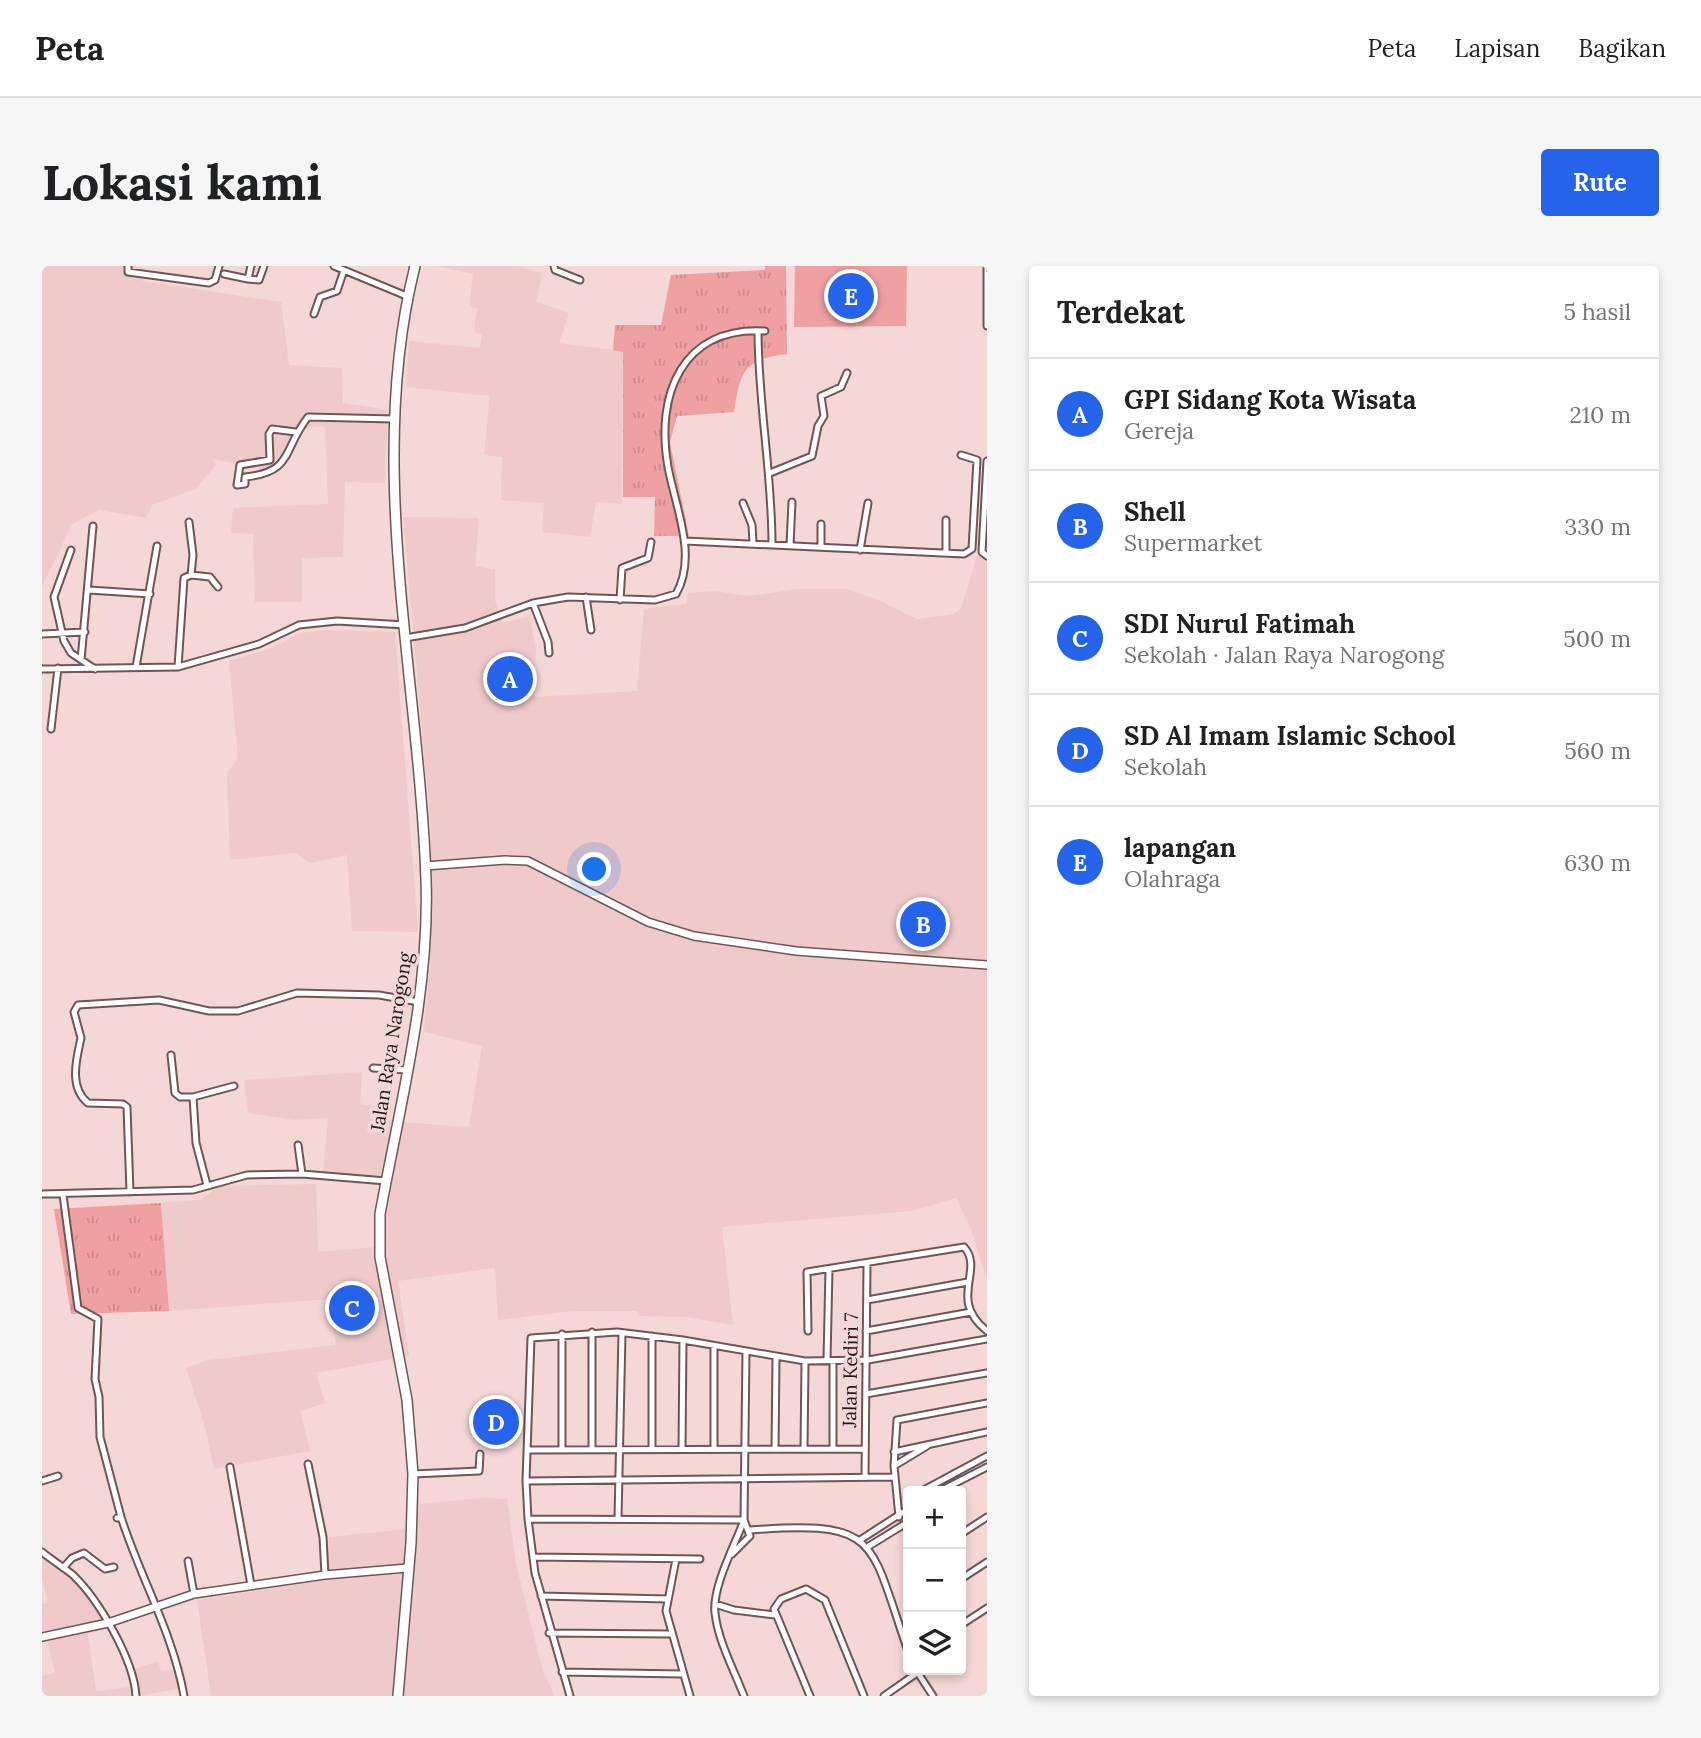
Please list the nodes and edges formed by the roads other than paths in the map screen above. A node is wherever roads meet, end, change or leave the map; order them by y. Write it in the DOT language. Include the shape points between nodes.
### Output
graph roads {
  1 [pos="128,266"];
  2 [pos="219,266"];
  3 [pos="251,266"];
  4 [pos="264,266"];
  5 [pos="334,266"];
  6 [pos="415,266"];
  7 [pos="554,266"];
  8 [pos="987,266"];
  9 [pos="344,270"];
  10 [pos="224,274"];
  11 [pos="987,275"];
  12 [pos="248,279"];
  13 [pos="580,281"];
  14 [pos="409,297"];
  15 [pos="314,314"];
  16 [pos="987,326"];
  17 [pos="847,373"];
  18 [pos="395,419"];
  19 [pos="296,432"];
  20 [pos="961,455"];
  21 [pos="987,461"];
  22 [pos="770,473"];
  23 [pos="987,480"];
  24 [pos="792,502"];
  25 [pos="743,503"];
  26 [pos="868,503"];
  27 [pos="985,517"];
  28 [pos="946,520"];
  29 [pos="189,522"];
  30 [pos="821,524"];
  31 [pos="93,526"];
  32 [pos="685,541"];
  33 [pos="652,542"];
  34 [pos="753,543"];
  35 [pos="772,544"];
  36 [pos="790,545"];
  37 [pos="157,546"];
  38 [pos="821,546"];
  39 [pos="71,550"];
  40 [pos="860,550"];
  41 [pos="946,553"];
  42 [pos="987,556"];
  43 [pos="191,575"];
  44 [pos="218,587"];
  45 [pos="89,590"];
  46 [pos="150,594"];
  47 [pos="586,597"];
  48 [pos="620,600"];
  49 [pos="533,603"];
  50 [pos="405,625"];
  51 [pos="591,630"];
  52 [pos="61,632"];
  53 [pos="85,632"];
  54 [pos="42,635"];
  55 [pos="405,638"];
  56 [pos="549,653"];
  57 [pos="81,660"];
  58 [pos="136,667"];
  59 [pos="178,667"];
  60 [pos="58,668"];
  61 [pos="95,669"];
  62 [pos="42,670"];
  63 [pos="51,729"];
  64 [pos="425,866"];
  65 [pos="987,965"];
  66 [pos="419,1002"];
  67 [pos="171,1055"];
  68 [pos="373,1068"];
  69 [pos="407,1070"];
  70 [pos="234,1086"];
  71 [pos="193,1097"];
  72 [pos="298,1145"];
  73 [pos="302,1174"];
  74 [pos="386,1181"];
  75 [pos="207,1185"];
  76 [pos="130,1192"];
  77 [pos="42,1194"];
  78 [pos="63,1195"];
  79 [pos="867,1264"];
  80 [pos="829,1269"];
  81 [pos="968,1282"];
  82 [pos="867,1300"];
  83 [pos="971,1312"];
  84 [pos="808,1331"];
  85 [pos="866,1331"];
  86 [pos="987,1331"];
  87 [pos="592,1332"];
  88 [pos="622,1333"];
  89 [pos="562,1334"];
  90 [pos="652,1336"];
  91 [pos="987,1339"];
  92 [pos="683,1340"];
  93 [pos="714,1346"];
  94 [pos="746,1351"];
  95 [pos="776,1357"];
  96 [pos="830,1360"];
  97 [pos="868,1360"];
  98 [pos="805,1361"];
  99 [pos="987,1373"];
  100 [pos="866,1394"];
  101 [pos="987,1403"];
  102 [pos="987,1432"];
  103 [pos="930,1444"];
  104 [pos="620,1449"];
  105 [pos="653,1449"];
  106 [pos="682,1449"];
  107 [pos="713,1449"];
  108 [pos="744,1449"];
  109 [pos="775,1449"];
  110 [pos="804,1449"];
  111 [pos="833,1449"];
  112 [pos="865,1449"];
  113 [pos="527,1450"];
  114 [pos="562,1450"];
  115 [pos="592,1450"];
  116 [pos="894,1452"];
  117 [pos="480,1454"];
  118 [pos="987,1456"];
  119 [pos="308,1464"];
  120 [pos="894,1466"];
  121 [pos="230,1467"];
  122 [pos="987,1467"];
  123 [pos="413,1474"];
  124 [pos="58,1476"];
  125 [pos="865,1477"];
  126 [pos="895,1477"];
  127 [pos="743,1479"];
  128 [pos="526,1480"];
  129 [pos="42,1481"];
  130 [pos="619,1482"];
  131 [pos="931,1486"];
  132 [pos="950,1486"];
  133 [pos="903,1513"];
  134 [pos="899,1517"];
  135 [pos="987,1517"];
  136 [pos="618,1518"];
  137 [pos="528,1519"];
  138 [pos="744,1520"];
  139 [pos="903,1525"];
  140 [pos="750,1531"];
  141 [pos="966,1531"];
  142 [pos="860,1540"];
  143 [pos="869,1546"];
  144 [pos="42,1552"];
  145 [pos="732,1554"];
  146 [pos="533,1557"];
  147 [pos="676,1559"];
  148 [pos="700,1559"];
  149 [pos="188,1561"];
  150 [pos="987,1562"];
  151 [pos="63,1567"];
  152 [pos="114,1567"];
  153 [pos="407,1568"];
  154 [pos="325,1575"];
  155 [pos="966,1576"];
  156 [pos="251,1585"];
  157 [pos="194,1594"];
  158 [pos="541,1596"];
  159 [pos="667,1599"];
  160 [pos="715,1604"];
  161 [pos="156,1606"];
  162 [pos="987,1608"];
  163 [pos="775,1615"];
  164 [pos="966,1622"];
  165 [pos="108,1623"];
  166 [pos="549,1633"];
  167 [pos="670,1634"];
  168 [pos="903,1636"];
  169 [pos="42,1637"];
  170 [pos="562,1672"];
  171 [pos="682,1675"];
  172 [pos="913,1675"];
  173 [pos="919,1675"];
  174 [pos="136,1696"];
  175 [pos="184,1696"];
  176 [pos="398,1696"];
  177 [pos="570,1696"];
  178 [pos="690,1696"];
  179 [pos="744,1696"];
  180 [pos="810,1696"];
  181 [pos="863,1696"];
  182 [pos="884,1696"];
  183 [pos="933,1696"];
  1 -- 2 [label="street" via="128,272 209,282 215,280"];
  3 -- 12 [label="street"];
  4 -- 12 [label="street" via="259,280"];
  5 -- 9 [label="street"];
  6 -- 14 [label="main road, Jalan Raya Narogong"];
  7 -- 13 [label="street"];
  8 -- 11 [label="street"];
  9 -- 14 [label="street"];
  9 -- 15 [label="street" via="337,291 320,297"];
  10 -- 12 [label="street"];
  11 -- 16 [label="street"];
  14 -- 18 [label="main road, Jalan Raya Narogong"];
  17 -- 22 [label="street" via="841,387 821,396 824,416 812,456"];
  18 -- 19 [label="street" via="308,417"];
  18 -- 50 [label="main road, Jalan Raya Narogong"];
  19 -- 19 [label="street" via="280,467 268,475 245,477 245,485 237,484 240,465 270,460 272,429"];
  20 -- 41 [label="street" via="977,460 972,548 960,555"];
  21 -- 23 [label="street"];
  22 -- 32 [label="street" via="763,436 762,331 715,337 687,358 675,375 667,423 668,465"];
  22 -- 35 [label="street"];
  23 -- 27 [label="street"];
  24 -- 36 [label="street"];
  25 -- 34 [label="street"];
  26 -- 40 [label="street"];
  27 -- 42 [label="street" via="982,552"];
  28 -- 41 [label="street"];
  29 -- 43 [label="street"];
  30 -- 38 [label="street"];
  31 -- 45 [label="street"];
  32 -- 34 [label="street"];
  32 -- 48 [label="street" via="683,576 676,594 655,600"];
  33 -- 48 [label="street" via="648,558 622,568"];
  34 -- 35 [label="street"];
  35 -- 36 [label="street"];
  36 -- 38 [label="street"];
  37 -- 46 [label="street"];
  38 -- 40 [label="street"];
  39 -- 52 [label="street" via="54,592"];
  40 -- 41 [label="street"];
  43 -- 44 [label="street" via="210,577"];
  43 -- 59 [label="street" via="183,580"];
  45 -- 46 [label="street"];
  45 -- 53 [label="street"];
  46 -- 58 [label="street"];
  47 -- 48 [label="street"];
  47 -- 49 [label="street"];
  47 -- 51 [label="street"];
  49 -- 55 [label="street" via="465,628"];
  49 -- 56 [label="street"];
  50 -- 55 [label="main road, Jalan Raya Narogong"];
  50 -- 59 [label="street" via="337,621 299,625 259,644"];
  52 -- 53 [label="street"];
  52 -- 54 [label="street"];
  52 -- 57 [label="street"];
  53 -- 57 [label="street"];
  55 -- 64 [label="main road, Jalan Raya Narogong"];
  57 -- 61 [label="street"];
  58 -- 59 [label="street"];
  58 -- 61 [label="street"];
  60 -- 61 [label="street"];
  60 -- 62 [label="street"];
  60 -- 63 [label="street"];
  64 -- 65 [label="street" via="528,861 648,922 694,936 796,951"];
  64 -- 66 [label="main road, Jalan Raya Narogong"];
  66 -- 69 [label="main road, Jalan Raya Narogong"];
  66 -- 76 [label="street" via="379,995 297,993 238,1011 209,1011 159,1000 78,1005 74,1012 81,1038 75,1051 77,1082 88,1102 127,1107"];
  67 -- 71 [label="street" via="175,1093"];
  68 -- 69 [label="street"];
  69 -- 74 [label="main road, Jalan Raya Narogong"];
  70 -- 71 [label="street"];
  71 -- 75 [label="street" via="196,1143"];
  72 -- 73 [label="street"];
  73 -- 74 [label="street"];
  73 -- 75 [label="street" via="247,1175"];
  74 -- 123 [label="main road, Jalan Raya Narogong" via="379,1246 407,1400"];
  75 -- 76 [label="street" via="193,1190"];
  76 -- 78 [label="street"];
  77 -- 78 [label="street"];
  78 -- 161 [label="street" via="78,1308 98,1319 94,1379 100,1437 119,1517"];
  79 -- 80 [label="street"];
  79 -- 81 [label="street" via="964,1247 971,1262"];
  79 -- 82 [label="street, Jalan Kediri 7"];
  80 -- 84 [label="street" via="807,1272"];
  80 -- 96 [label="street"];
  81 -- 82 [label="street"];
  81 -- 83 [label="street" via="966,1299"];
  82 -- 85 [label="street, Jalan Kediri 7"];
  83 -- 85 [label="street"];
  83 -- 86 [label="street"];
  85 -- 97 [label="street, Jalan Kediri 7"];
  87 -- 88 [label="street"];
  87 -- 89 [label="street"];
  87 -- 115 [label="street"];
  88 -- 90 [label="street"];
  88 -- 104 [label="street"];
  89 -- 113 [label="street" via="535,1336 529,1342"];
  89 -- 114 [label="street"];
  90 -- 92 [label="street"];
  90 -- 105 [label="street"];
  91 -- 97 [label="street"];
  92 -- 93 [label="street"];
  92 -- 106 [label="street"];
  93 -- 94 [label="street"];
  93 -- 107 [label="street"];
  94 -- 95 [label="street"];
  94 -- 108 [label="street"];
  95 -- 98 [label="street"];
  95 -- 109 [label="street"];
  96 -- 97 [label="street"];
  96 -- 98 [label="street"];
  96 -- 111 [label="street"];
  97 -- 100 [label="street, Jalan Kediri 7"];
  98 -- 110 [label="street"];
  99 -- 100 [label="street"];
  100 -- 112 [label="street, Jalan Kediri 7"];
  101 -- 116 [label="street" via="897,1420"];
  102 -- 103 [label="street"];
  103 -- 116 [label="street"];
  103 -- 120 [label="street"];
  104 -- 105 [label="street"];
  104 -- 115 [label="street"];
  104 -- 130 [label="street"];
  105 -- 106 [label="street"];
  106 -- 107 [label="street"];
  107 -- 108 [label="street"];
  108 -- 109 [label="street"];
  108 -- 127 [label="street"];
  109 -- 110 [label="street"];
  110 -- 111 [label="street"];
  111 -- 112 [label="street"];
  112 -- 125 [label="street, Jalan Kediri 7"];
  113 -- 114 [label="street"];
  113 -- 128 [label="street"];
  114 -- 115 [label="street"];
  116 -- 120 [label="street"];
  117 -- 123 [label="street" via="479,1471"];
  118 -- 131 [label="street"];
  119 -- 154 [label="street" via="323,1537"];
  120 -- 126 [label="street"];
  121 -- 156 [label="street"];
  122 -- 132 [label="street"];
  123 -- 153 [label="main road, Jalan Raya Narogong"];
  124 -- 129 [label="street"];
  125 -- 126 [label="street"];
  125 -- 127 [label="street"];
  126 -- 134 [label="street"];
  127 -- 130 [label="street"];
  127 -- 138 [label="street"];
  128 -- 130 [label="street"];
  128 -- 137 [label="street"];
  130 -- 136 [label="street"];
  133 -- 134 [label="street"];
  134 -- 142 [label="street"];
  135 -- 141 [label="street"];
  136 -- 137 [label="street"];
  136 -- 138 [label="street"];
  137 -- 146 [label="street"];
  138 -- 140 [label="street"];
  138 -- 145 [label="street"];
  139 -- 143 [label="street"];
  140 -- 142 [label="street" via="807,1526"];
  140 -- 145 [label="street"];
  142 -- 143 [label="street"];
  143 -- 168 [label="street"];
  144 -- 151 [label="street"];
  145 -- 160 [label="street"];
  146 -- 147 [label="street"];
  146 -- 158 [label="street"];
  147 -- 148 [label="street"];
  147 -- 159 [label="street"];
  149 -- 157 [label="street"];
  150 -- 155 [label="street"];
  151 -- 152 [label="street" via="85,1553 104,1569"];
  151 -- 165 [label="street"];
  153 -- 154 [label="street"];
  153 -- 176 [label="main road, Jalan Raya Narogong"];
  154 -- 156 [label="street"];
  156 -- 157 [label="street"];
  157 -- 161 [label="street"];
  158 -- 159 [label="street"];
  158 -- 166 [label="street"];
  159 -- 167 [label="street"];
  160 -- 163 [label="street"];
  160 -- 179 [label="street" via="719,1630"];
  161 -- 165 [label="street"];
  161 -- 175 [label="street"];
  162 -- 164 [label="street"];
  163 -- 180 [label="street"];
  163 -- 181 [label="street" via="781,1599 806,1589 820,1595"];
  165 -- 169 [label="street"];
  165 -- 174 [label="street" via="132,1674"];
  166 -- 167 [label="street"];
  166 -- 170 [label="street"];
  167 -- 171 [label="street"];
  170 -- 171 [label="street"];
  170 -- 177 [label="street"];
  171 -- 178 [label="street"];
  172 -- 182 [label="street"];
  173 -- 183 [label="street"];
}
